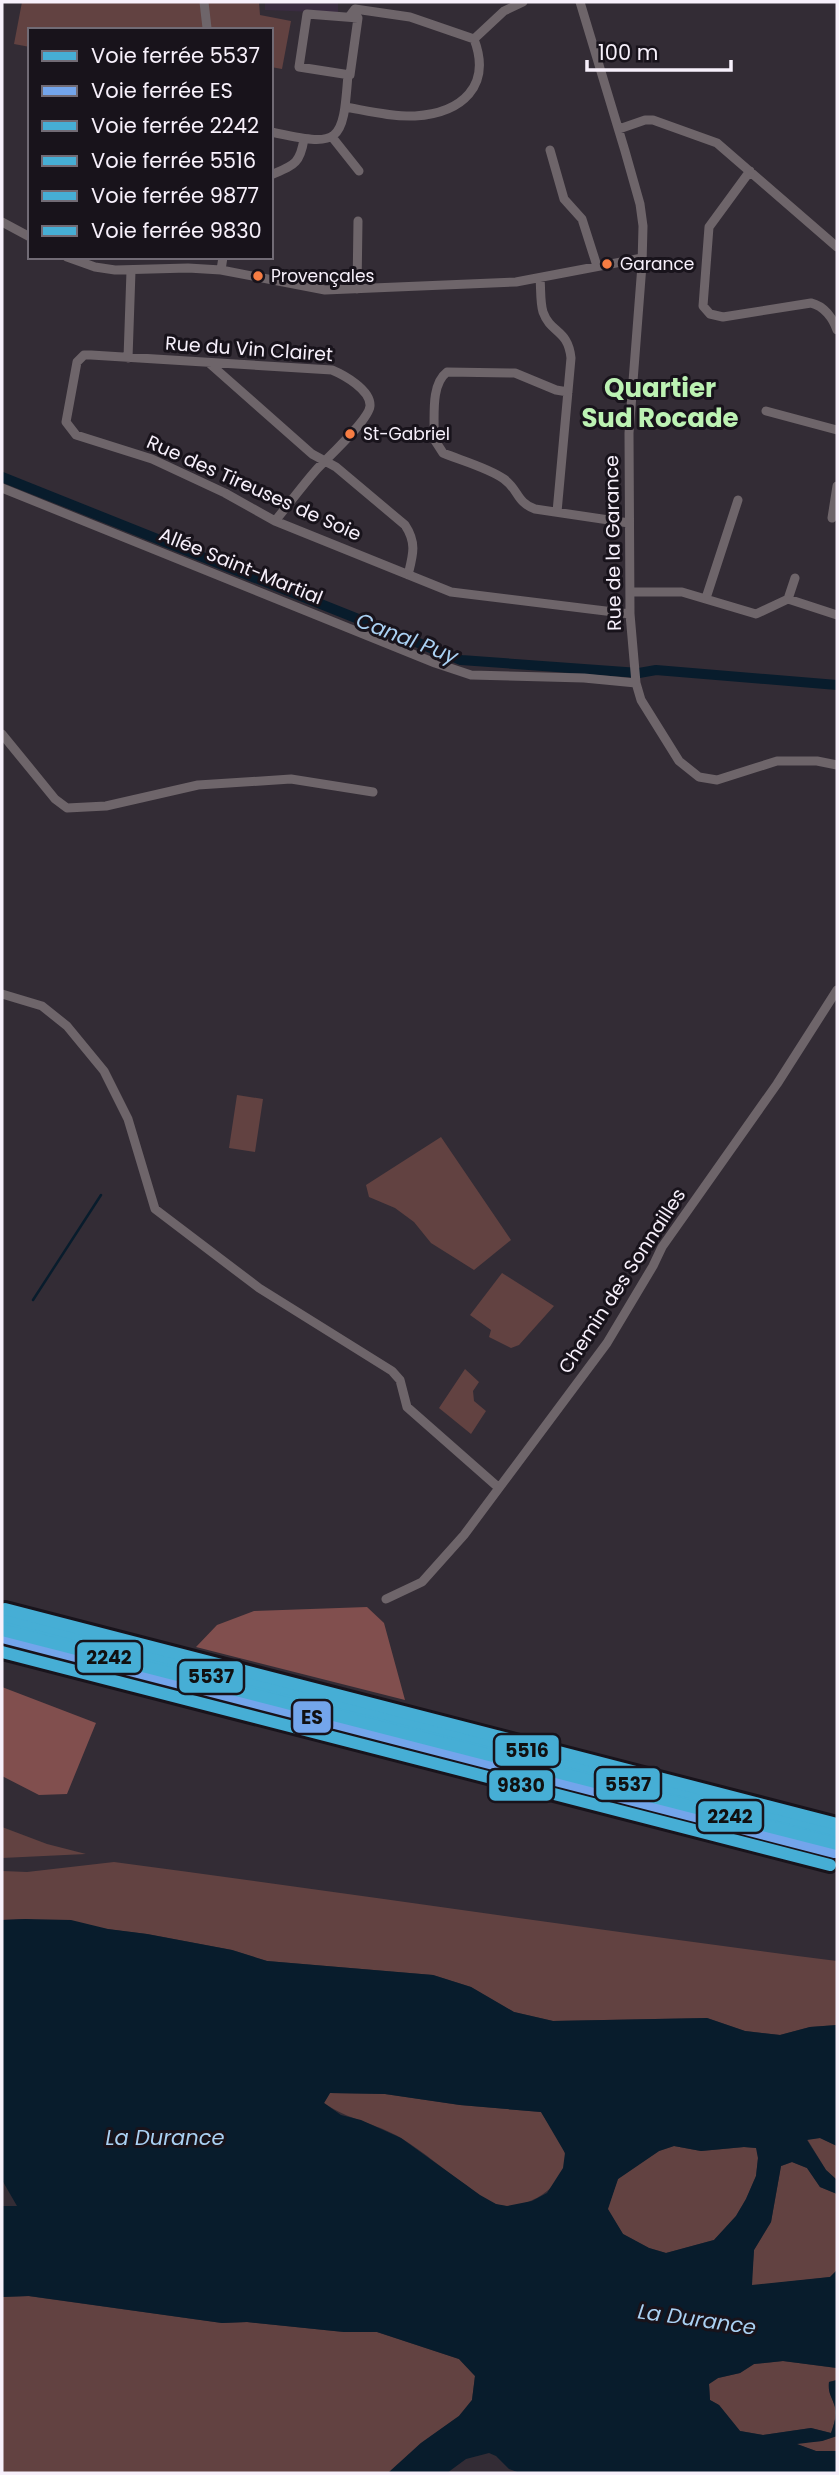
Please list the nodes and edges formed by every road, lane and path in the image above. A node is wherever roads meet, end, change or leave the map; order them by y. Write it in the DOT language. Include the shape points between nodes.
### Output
graph roads {
  1 [pos="204,2"];
  2 [pos="523,2"];
  3 [pos="580,2"];
  4 [pos="349,17"];
  5 [pos="207,27"];
  6 [pos="474,39"];
  7 [pos="348,74"];
  8 [pos="345,107"];
  9 [pos="618,129"];
  10 [pos="273,132"];
  11 [pos="332,138"];
  12 [pos="304,139"];
  13 [pos="550,150"];
  14 [pos="359,170"];
  15 [pos="750,171"];
  16 [pos="273,174"];
  17 [pos="358,221"];
  18 [pos="2,222"];
  19 [pos="28,236"];
  20 [pos="837,247"];
  21 [pos="642,258"];
  22 [pos="73,259"];
  23 [pos="223,259"];
  24 [pos="597,266"];
  25 [pos="221,270"];
  26 [pos="131,271"];
  27 [pos="540,278"];
  28 [pos="358,289"];
  29 [pos="837,330"];
  30 [pos="128,358"];
  31 [pos="209,363"];
  32 [pos="568,391"];
  33 [pos="766,411"];
  34 [pos="837,430"];
  35 [pos="325,461"];
  36 [pos="837,486"];
  37 [pos="2,488"];
  38 [pos="738,500"];
  39 [pos="557,512"];
  40 [pos="832,517"];
  41 [pos="275,521"];
  42 [pos="629,523"];
  43 [pos="408,575"];
  44 [pos="795,578"];
  45 [pos="630,592"];
  46 [pos="706,598"];
  47 [pos="788,599"];
  48 [pos="630,614"];
  49 [pos="837,615"];
  50 [pos="635,680"];
  51 [pos="2,734"];
  52 [pos="837,765"];
  53 [pos="373,792"];
  54 [pos="837,990"];
  55 [pos="2,994"];
  56 [pos="499,1488"];
  57 [pos="386,1599"];
  1 -- 5 [label="street"];
  2 -- 6 [label="street" via="504,11"];
  3 -- 9 [label="street, Rue de la Garance"];
  4 -- 6 [label="street" via="355,9 406,16"];
  4 -- 7 [label="street" via="358,18"];
  4 -- 7 [label="street" via="307,13 299,67"];
  6 -- 8 [label="street" via="480,74 462,102 438,113 415,116"];
  7 -- 8 [label="street"];
  8 -- 11 [label="street"];
  9 -- 15 [label="street" via="645,120 662,122 717,144"];
  9 -- 21 [label="street, Rue de la Garance" via="640,204"];
  10 -- 12 [label="street"];
  11 -- 12 [label="street"];
  11 -- 14 [label="street"];
  12 -- 16 [label="street" via="301,157"];
  13 -- 24 [label="street" via="564,199 582,219"];
  15 -- 20 [label="street"];
  15 -- 29 [label="street" via="709,227 703,306 710,314 723,317 811,303 833,318"];
  17 -- 28 [label="street"];
  18 -- 19 [label="street"];
  21 -- 24 [label="street"];
  21 -- 42 [label="street, Rue de la Garance" via="629,411"];
  22 -- 26 [label="street"];
  23 -- 25 [label="street"];
  24 -- 27 [label="street"];
  25 -- 26 [label="street"];
  25 -- 28 [label="street" via="314,289"];
  26 -- 30 [label="street"];
  27 -- 28 [label="street"];
  27 -- 32 [label="street" via="543,312 570,345"];
  30 -- 31 [label="street, Rue du Vin Clairet"];
  30 -- 41 [label="street, Rue des Tireuses de Soie" via="84,355 77,362 66,422 70,430 152,459"];
  31 -- 35 [label="street"];
  31 -- 35 [label="street, Rue du Vin Clairet" via="332,370 362,391 370,407 367,413"];
  32 -- 39 [label="street"];
  32 -- 39 [label="street" via="515,373 456,370 439,378 436,387 434,439 443,453 503,478 522,505"];
  33 -- 34 [label="street"];
  35 -- 41 [label="street, Rue du Vin Clairet"];
  35 -- 43 [label="street" via="405,524 415,547"];
  36 -- 40 [label="street"];
  37 -- 50 [label="street, Allée Saint-Martial" via="471,675"];
  38 -- 46 [label="street"];
  39 -- 42 [label="street"];
  41 -- 43 [label="street, Rue des Tireuses de Soie"];
  42 -- 45 [label="street, Rue de la Garance"];
  43 -- 48 [label="street, Rue des Tireuses de Soie" via="451,592"];
  44 -- 47 [label="street"];
  45 -- 46 [label="street" via="682,592"];
  45 -- 48 [label="street, Rue de la Garance"];
  46 -- 47 [label="street" via="756,614"];
  47 -- 49 [label="street"];
  48 -- 50 [label="street, Rue de la Garance"];
  50 -- 52 [label="street, Rue de la Garance" via="662,737 679,761 699,777 716,780 778,761"];
  51 -- 53 [label="street" via="67,808 106,806 198,785 291,779"];
  54 -- 56 [label="street, Chemin des Sonnailles" via="662,1247 607,1343"];
  55 -- 56 [label="street" via="42,1006 67,1026 104,1071 128,1119 155,1209 259,1288 392,1371 400,1380 407,1407"];
  56 -- 57 [label="street, Chemin des Sonnailles" via="422,1582"];
}
